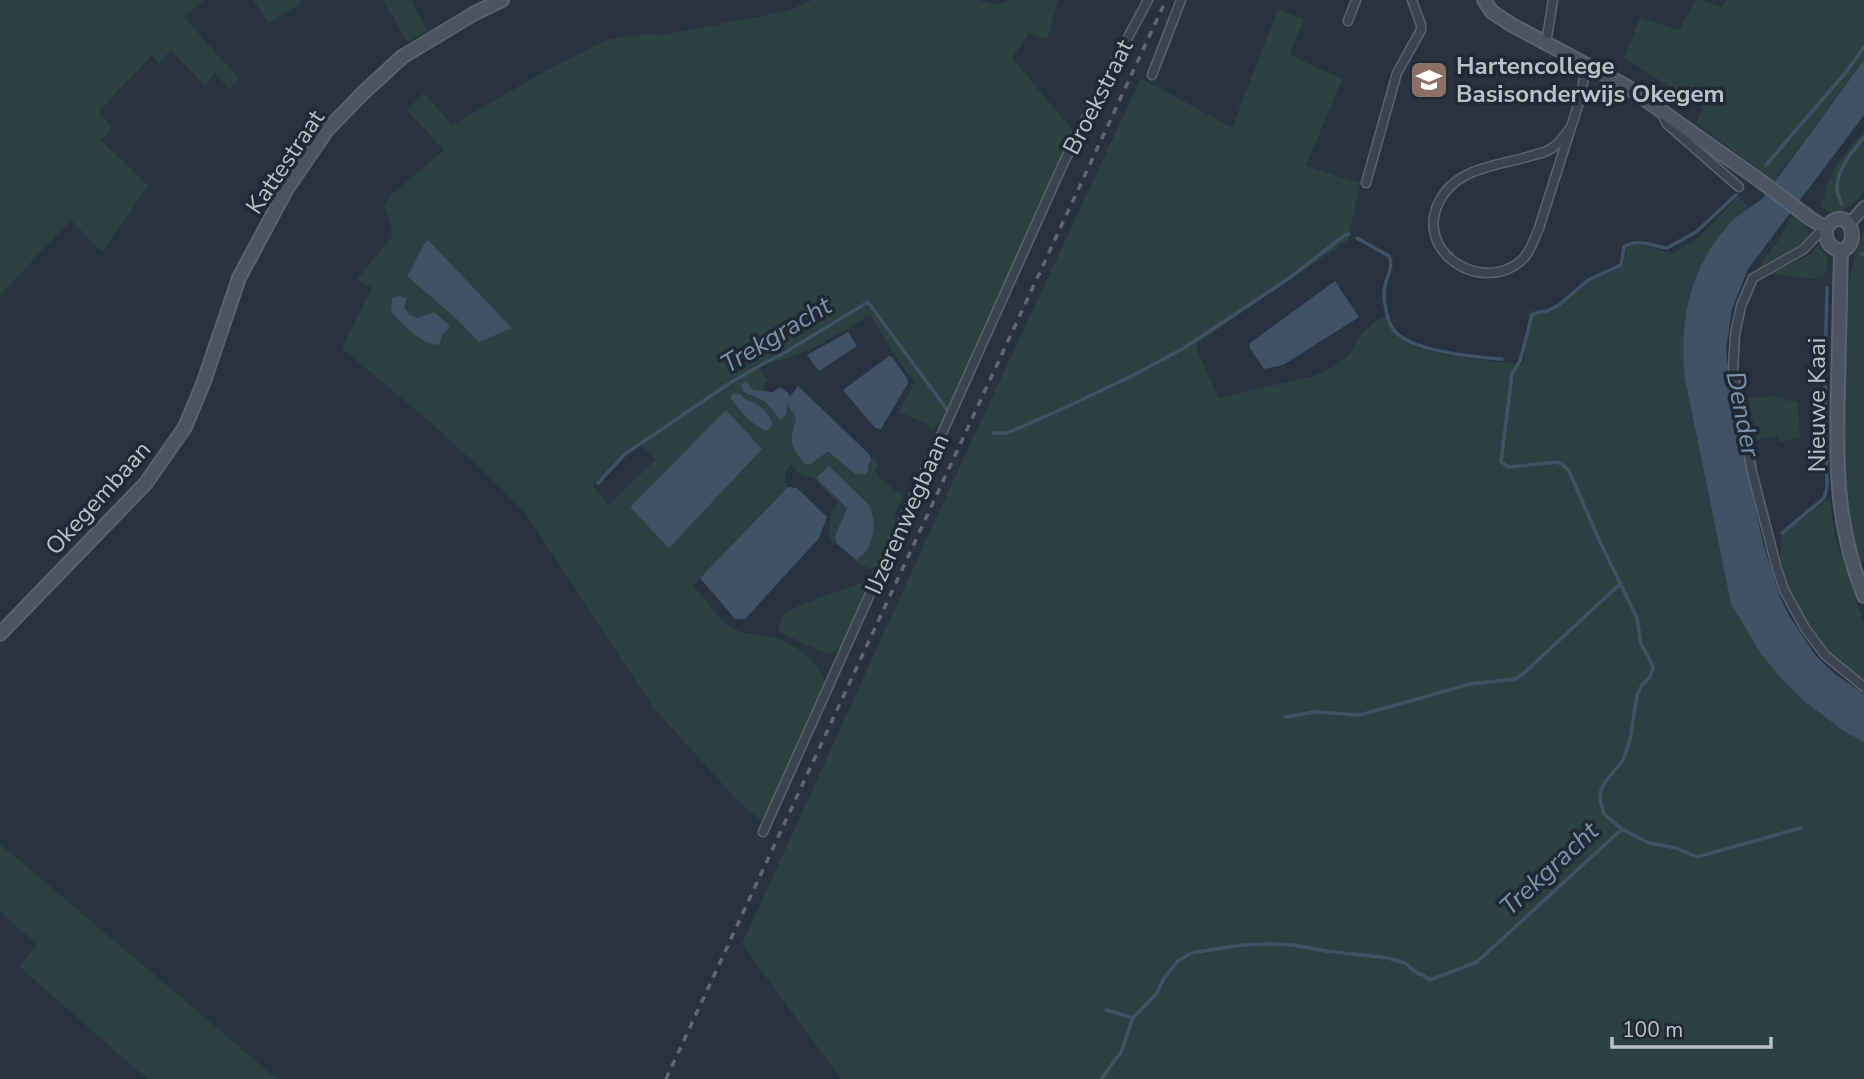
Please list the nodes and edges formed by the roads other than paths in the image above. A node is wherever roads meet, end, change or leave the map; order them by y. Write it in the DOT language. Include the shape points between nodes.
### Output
graph roads {
  1 [pos="502,0"];
  2 [pos="1148,0"];
  3 [pos="1181,0"];
  4 [pos="1356,0"];
  5 [pos="1412,0"];
  6 [pos="1484,0"];
  7 [pos="1553,0"];
  8 [pos="1348,21"];
  9 [pos="1546,43"];
  10 [pos="1586,64"];
  11 [pos="1598,70"];
  12 [pos="1152,75"];
  13 [pos="1581,96"];
  14 [pos="1659,110"];
  15 [pos="1570,128"];
  16 [pos="1366,183"];
  17 [pos="1740,187"];
  18 [pos="1050,195"];
  19 [pos="1864,207"];
  20 [pos="1851,222"];
  21 [pos="1826,228"];
  22 [pos="1841,251"];
  23 [pos="232,297"];
  24 [pos="1864,596"];
  25 [pos="0,634"];
  26 [pos="1864,687"];
  27 [pos="763,832"];
  1 -- 23 [label="main road, Kattestraat" via="402,57 327,130 286,190"];
  2 -- 18 [label="street, Broekstraat"];
  3 -- 12 [label="street"];
  4 -- 8 [label="street"];
  5 -- 16 [label="street" via="1421,30 1397,73"];
  6 -- 9 [label="main road" via="1492,12"];
  7 -- 9 [label="street"];
  9 -- 10 [label="main road"];
  10 -- 11 [label="main road"];
  10 -- 13 [label="street"];
  11 -- 13 [label="street"];
  11 -- 14 [label="main road"];
  13 -- 15 [label="street"];
  14 -- 17 [label="street" via="1667,124"];
  14 -- 21 [label="main road"];
  15 -- 15 [label="street" via="1553,148 1468,173 1445,192 1434,215 1434,230 1453,263 1472,272 1493,274 1523,260 1539,228"];
  18 -- 27 [label="street, IJzerenwegbaan"];
  19 -- 20 [label="street"];
  20 -- 21 [label="main road" via="1837,219"];
  20 -- 22 [label="main road, Nieuwe Kaai" via="1856,240"];
  21 -- 22 [label="main road" via="1828,243"];
  21 -- 26 [label="street" via="1804,249 1753,278 1735,334 1733,372 1752,472 1776,569 1788,598 1825,655"];
  22 -- 24 [label="main road, Nieuwe Kaai" via="1838,490 1843,527"];
  23 -- 25 [label="main road, Okegembaan" via="185,427 146,483"];
}
